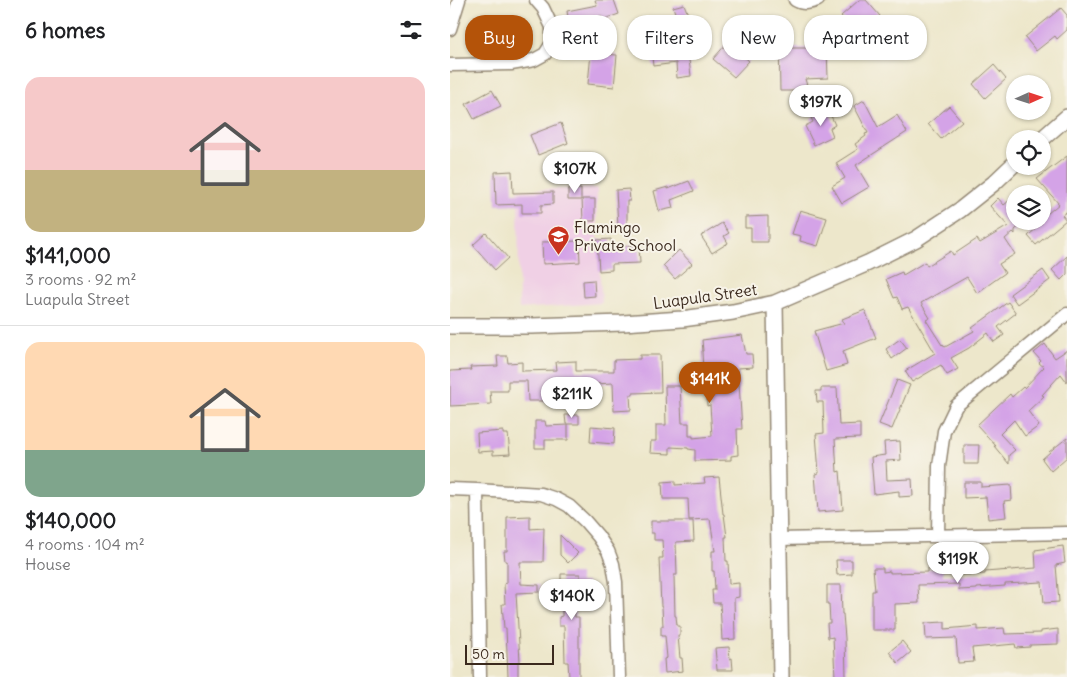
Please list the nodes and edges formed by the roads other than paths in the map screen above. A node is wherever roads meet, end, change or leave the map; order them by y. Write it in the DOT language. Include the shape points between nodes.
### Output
graph roads {
  1 [pos="459,0"];
  2 [pos="536,0"];
  3 [pos="795,0"];
  4 [pos="818,0"];
  5 [pos="450,29"];
  6 [pos="450,65"];
  7 [pos="1067,117"];
  8 [pos="1051,131"];
  9 [pos="1006,171"];
  10 [pos="775,303"];
  11 [pos="1067,314"];
  12 [pos="450,326"];
  13 [pos="450,489"];
  14 [pos="478,490"];
  15 [pos="1067,533"];
  16 [pos="938,536"];
  17 [pos="779,539"];
  18 [pos="480,677"];
  19 [pos="619,677"];
  20 [pos="781,677"];
  1 -- 5 [label="street"];
  2 -- 6 [label="street" via="552,26 552,43 544,54 534,60 512,64"];
  3 -- 4 [label="street" via="810,3"];
  7 -- 8 [label="street"];
  9 -- 10 [label="street, Luapula Street" via="960,210 916,239"];
  10 -- 12 [label="street, Luapula Street" via="682,319 540,326"];
  10 -- 17 [label="street"];
  11 -- 16 [label="street" via="956,406 944,431"];
  13 -- 14 [label="street"];
  14 -- 18 [label="street"];
  14 -- 19 [label="street" via="541,494 556,499 569,506 598,536 608,551 616,582"];
  15 -- 16 [label="street"];
  16 -- 17 [label="street"];
  17 -- 20 [label="street"];
}
